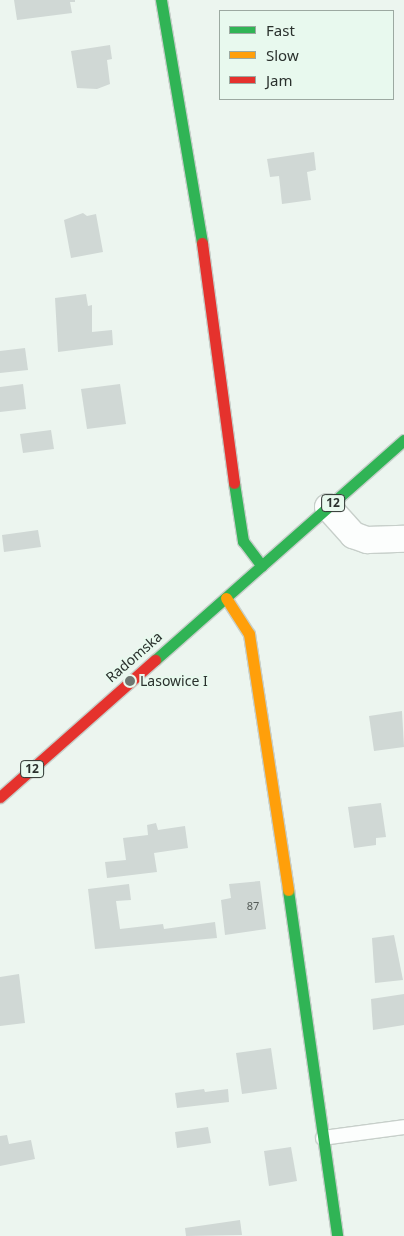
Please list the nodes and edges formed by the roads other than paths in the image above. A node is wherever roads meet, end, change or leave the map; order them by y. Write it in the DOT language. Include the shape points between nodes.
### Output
graph roads {
  1 [pos="161,0"];
  2 [pos="404,440"];
  3 [pos="328,507"];
  4 [pos="404,539"];
  5 [pos="262,566"];
  6 [pos="226,598"];
  7 [pos="0,797"];
  8 [pos="404,1127"];
  9 [pos="323,1138"];
  10 [pos="338,1236"];
  1 -- 5 [label="street" via="202,244 238,517 243,541"];
  2 -- 3 [label="street, 12"];
  3 -- 4 [label="street" via="354,535 367,540"];
  3 -- 5 [label="street, 12"];
  5 -- 6 [label="street, 12"];
  6 -- 7 [label="street, Radomska / 12"];
  6 -- 9 [label="street" via="249,634 260,690"];
  8 -- 9 [label="lane"];
  9 -- 10 [label="street"];
}
